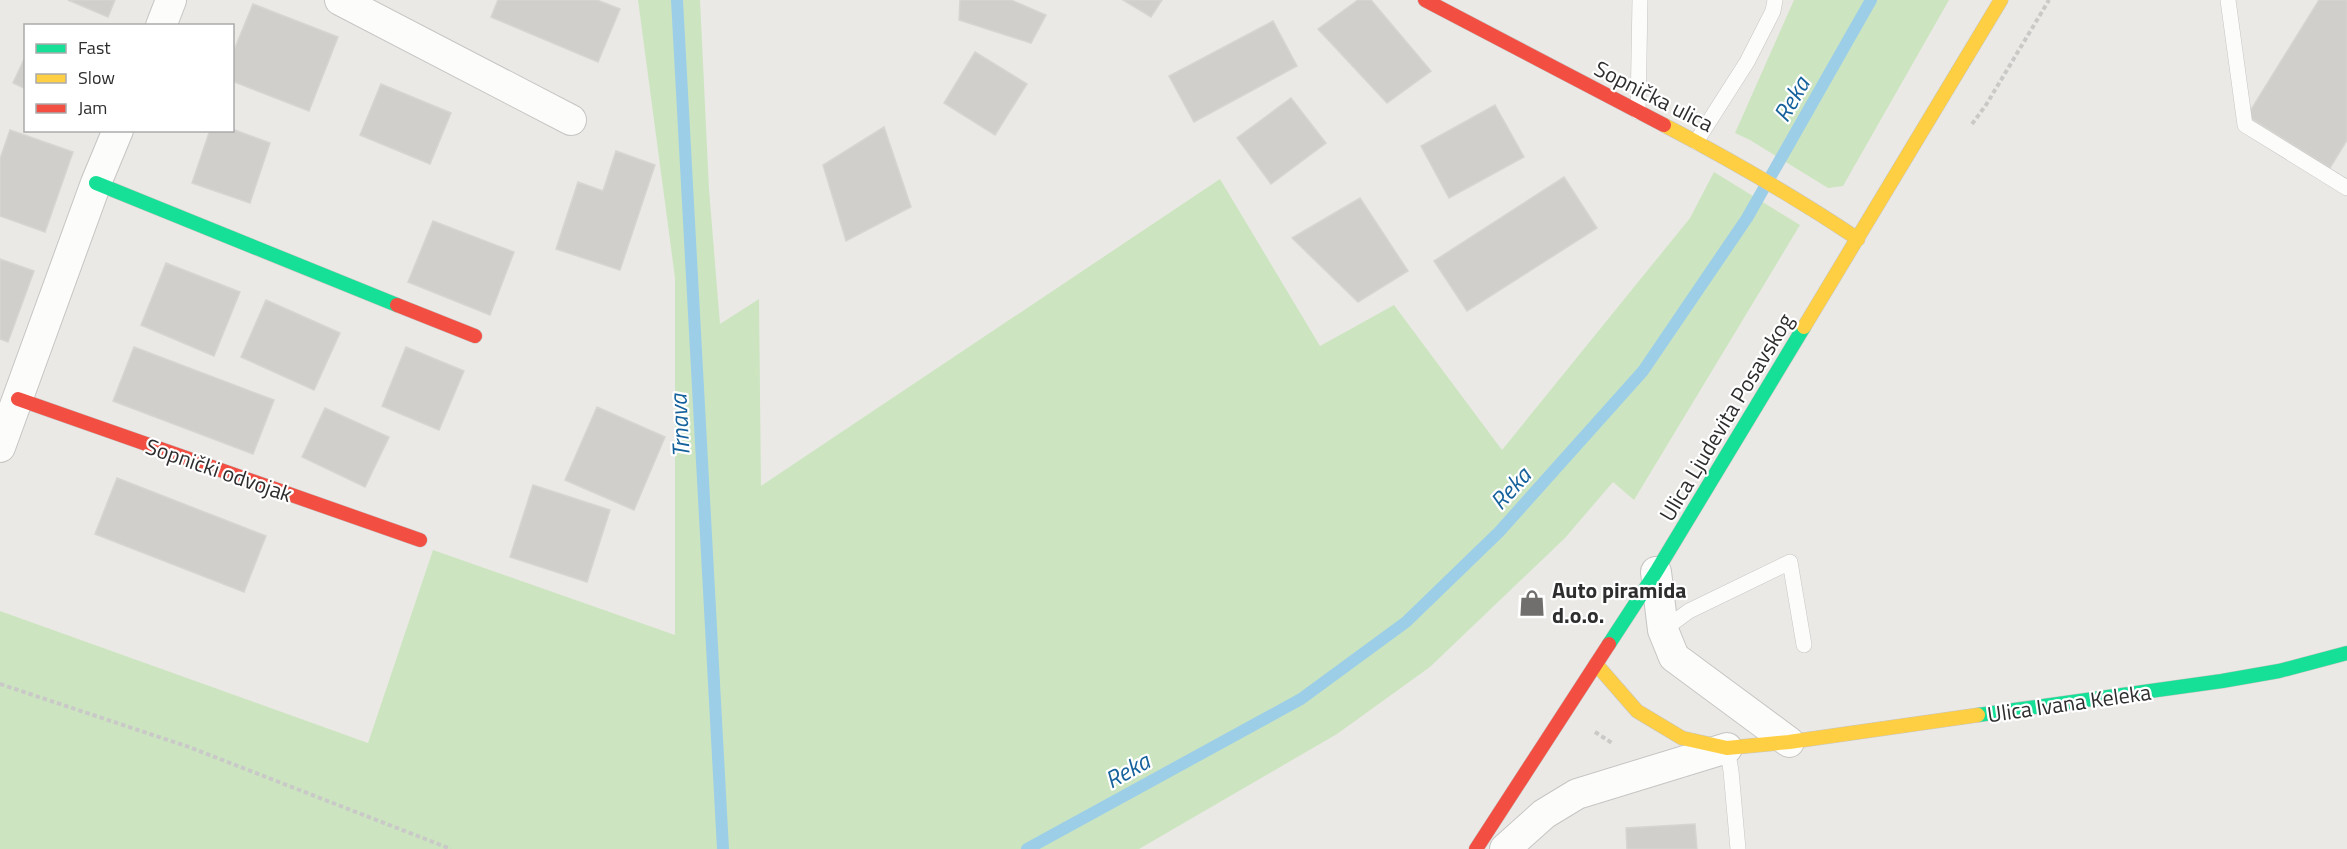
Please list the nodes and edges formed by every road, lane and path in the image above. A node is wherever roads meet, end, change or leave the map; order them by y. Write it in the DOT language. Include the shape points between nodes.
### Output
graph roads {
  1 [pos="171,0"];
  2 [pos="340,0"];
  3 [pos="1425,0"];
  4 [pos="1640,0"];
  5 [pos="1775,0"];
  6 [pos="2001,0"];
  7 [pos="2049,0"];
  8 [pos="2228,0"];
  9 [pos="162,24"];
  10 [pos="1986,105"];
  11 [pos="1638,112"];
  12 [pos="571,120"];
  13 [pos="117,132"];
  14 [pos="1696,142"];
  15 [pos="96,183"];
  16 [pos="2347,188"];
  17 [pos="1858,239"];
  18 [pos="476,336"];
  19 [pos="18,399"];
  20 [pos="0,447"];
  21 [pos="420,540"];
  22 [pos="1656,572"];
  23 [pos="1663,630"];
  24 [pos="1804,645"];
  25 [pos="2347,653"];
  26 [pos="1596,664"];
  27 [pos="0,684"];
  28 [pos="1586,726"];
  29 [pos="1789,742"];
  30 [pos="1612,743"];
  31 [pos="1727,748"];
  32 [pos="451,849"];
  33 [pos="1476,849"];
  34 [pos="1505,849"];
  35 [pos="1738,849"];
  1 -- 9 [label="street"];
  2 -- 12 [label="street"];
  3 -- 11 [label="street, Sopnička ulica"];
  4 -- 11 [label="lane"];
  5 -- 14 [label="lane" via="1747,62"];
  6 -- 17 [label="street, Ulica Ljudevita Posavskog"];
  7 -- 10 [label="path"];
  8 -- 16 [label="lane" via="2245,125"];
  11 -- 14 [label="street, Sopnička ulica"];
  13 -- 15 [label="street"];
  14 -- 17 [label="street, Sopnička ulica"];
  15 -- 18 [label="street"];
  15 -- 19 [label="street"];
  17 -- 22 [label="street, Ulica Ljudevita Posavskog"];
  19 -- 20 [label="street"];
  19 -- 21 [label="street, Sopnički odvojak"];
  22 -- 23 [label="street"];
  22 -- 26 [label="street, Ulica Ljudevita Posavskog"];
  23 -- 24 [label="lane" via="1689,611 1790,562"];
  23 -- 29 [label="street" via="1674,657"];
  25 -- 29 [label="street, Ulica Ivana Keleka" via="2234,679"];
  26 -- 31 [label="street, Ulica Ivana Keleka" via="1637,711 1682,738"];
  26 -- 33 [label="street, Ulica Ljudevita Posavskog"];
  27 -- 32 [label="path" via="189,747"];
  28 -- 30 [label="path"];
  29 -- 31 [label="street, Ulica Ivana Keleka"];
  31 -- 34 [label="street, Ulica Ivana Keleka" via="1577,794 1544,814"];
  31 -- 35 [label="lane"];
}
